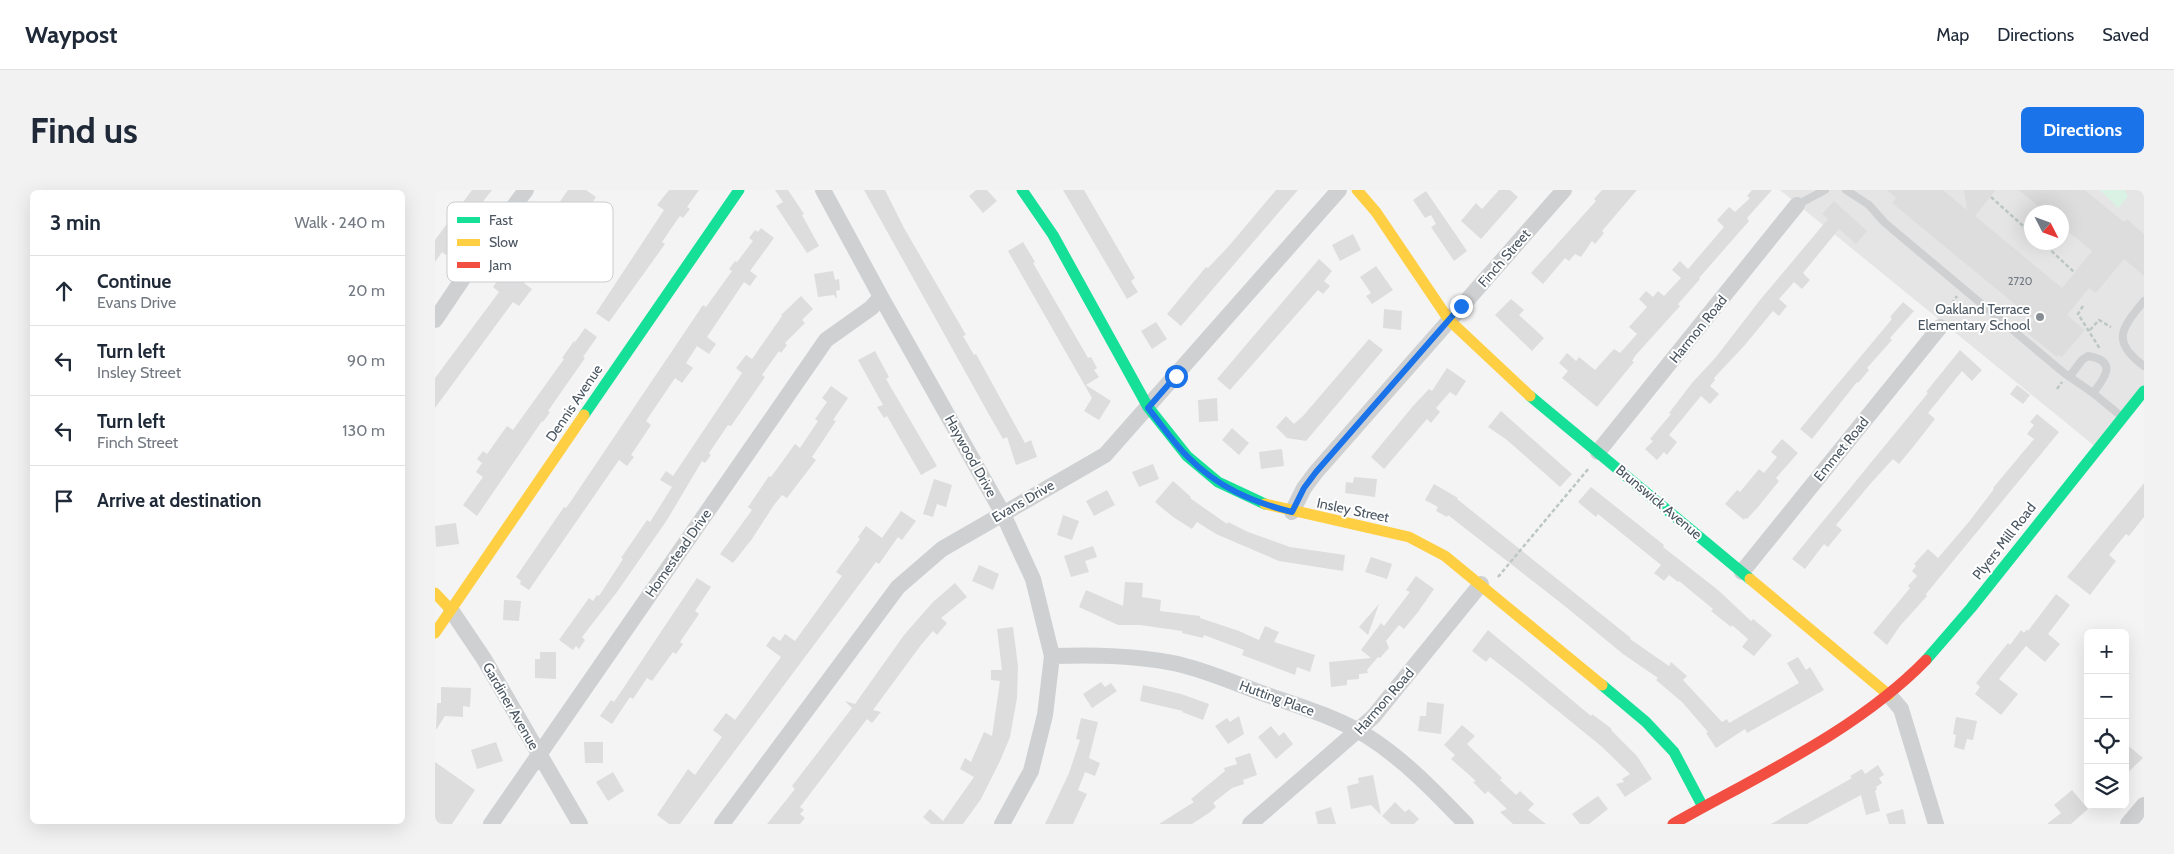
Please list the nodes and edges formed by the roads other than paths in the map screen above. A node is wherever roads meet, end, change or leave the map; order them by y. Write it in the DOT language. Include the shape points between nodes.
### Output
graph roads {
  1 [pos="526,190"];
  2 [pos="739,190"];
  3 [pos="823,190"];
  4 [pos="1022,190"];
  5 [pos="1339,190"];
  6 [pos="1357,190"];
  7 [pos="1564,190"];
  8 [pos="1825,190"];
  9 [pos="1846,190"];
  10 [pos="517,202"];
  11 [pos="1797,205"];
  12 [pos="461,282"];
  13 [pos="881,298"];
  14 [pos="2144,301"];
  15 [pos="435,320"];
  16 [pos="1449,320"];
  17 [pos="1940,327"];
  18 [pos="2144,366"];
  19 [pos="2070,376"];
  20 [pos="2144,391"];
  21 [pos="2093,393"];
  22 [pos="1148,408"];
  23 [pos="2122,418"];
  24 [pos="1598,452"];
  25 [pos="1002,512"];
  26 [pos="1292,512"];
  27 [pos="1742,572"];
  28 [pos="1481,584"];
  29 [pos="435,593"];
  30 [pos="451,610"];
  31 [pos="435,633"];
  32 [pos="1052,656"];
  33 [pos="1885,698"];
  34 [pos="1359,731"];
  35 [pos="539,754"];
  36 [pos="2144,805"];
  37 [pos="1703,806"];
  38 [pos="1255,822"];
  39 [pos="491,824"];
  40 [pos="580,824"];
  41 [pos="722,824"];
  42 [pos="1002,824"];
  43 [pos="1466,824"];
  44 [pos="1673,824"];
  45 [pos="1936,824"];
  46 [pos="2127,824"];
  1 -- 10 [label="street"];
  2 -- 30 [label="street, Dennis Avenue"];
  3 -- 13 [label="street, Haywood Drive"];
  4 -- 22 [label="street, Insley Street" via="1053,235"];
  5 -- 22 [label="street, Evans Drive"];
  6 -- 16 [label="street, Brunswick Avenue"];
  7 -- 16 [label="street, Finch Street"];
  8 -- 11 [label="lane"];
  9 -- 19 [label="lane" via="1869,205 1885,223"];
  11 -- 24 [label="street, Harmon Road"];
  12 -- 15 [label="street"];
  13 -- 25 [label="street, Haywood Drive"];
  13 -- 35 [label="street, Homestead Drive" via="826,340"];
  14 -- 18 [label="lane" via="2125,324 2123,332 2126,350"];
  16 -- 24 [label="street, Brunswick Avenue" via="1512,381"];
  16 -- 26 [label="street, Finch Street" via="1316,472"];
  17 -- 27 [label="street, Emmet Road"];
  19 -- 21 [label="lane"];
  19 -- 21 [label="lane" via="2088,356 2097,358 2107,371"];
  20 -- 23 [label="street, Plyers Mill Road"];
  21 -- 23 [label="lane"];
  22 -- 25 [label="street, Evans Drive" via="1105,455"];
  22 -- 26 [label="street, Insley Street" via="1187,456 1217,482 1259,503"];
  23 -- 33 [label="street, Plyers Mill Road" via="1971,608 1925,661"];
  24 -- 27 [label="street, Brunswick Avenue"];
  25 -- 32 [label="street, Haywood Drive" via="1033,579"];
  25 -- 41 [label="street, Evans Drive" via="941,548 898,587"];
  26 -- 28 [label="street, Insley Street" via="1409,537 1445,556"];
  27 -- 33 [label="street, Brunswick Avenue"];
  28 -- 34 [label="street, Harmon Road"];
  28 -- 37 [label="street, Insley Street" via="1646,722 1674,752"];
  29 -- 30 [label="street, Gardiner Avenue"];
  30 -- 31 [label="street, Dennis Avenue"];
  30 -- 35 [label="street, Gardiner Avenue" via="484,659"];
  32 -- 34 [label="street, Hutting Place" via="1111,654 1173,663 1217,675"];
  32 -- 42 [label="street, Haywood Drive" via="1045,715 1031,771"];
  33 -- 37 [label="street, Plyers Mill Road" via="1879,711 1868,722 1836,732"];
  33 -- 45 [label="street, Brunswick Avenue" via="1901,709"];
  34 -- 38 [label="street, Harmon Road"];
  34 -- 43 [label="street, Hutting Place" via="1410,767"];
  35 -- 39 [label="street, Homestead Drive"];
  35 -- 40 [label="street, Gardiner Avenue"];
  36 -- 46 [label="street"];
  37 -- 44 [label="street, Plyers Mill Road"];
}
